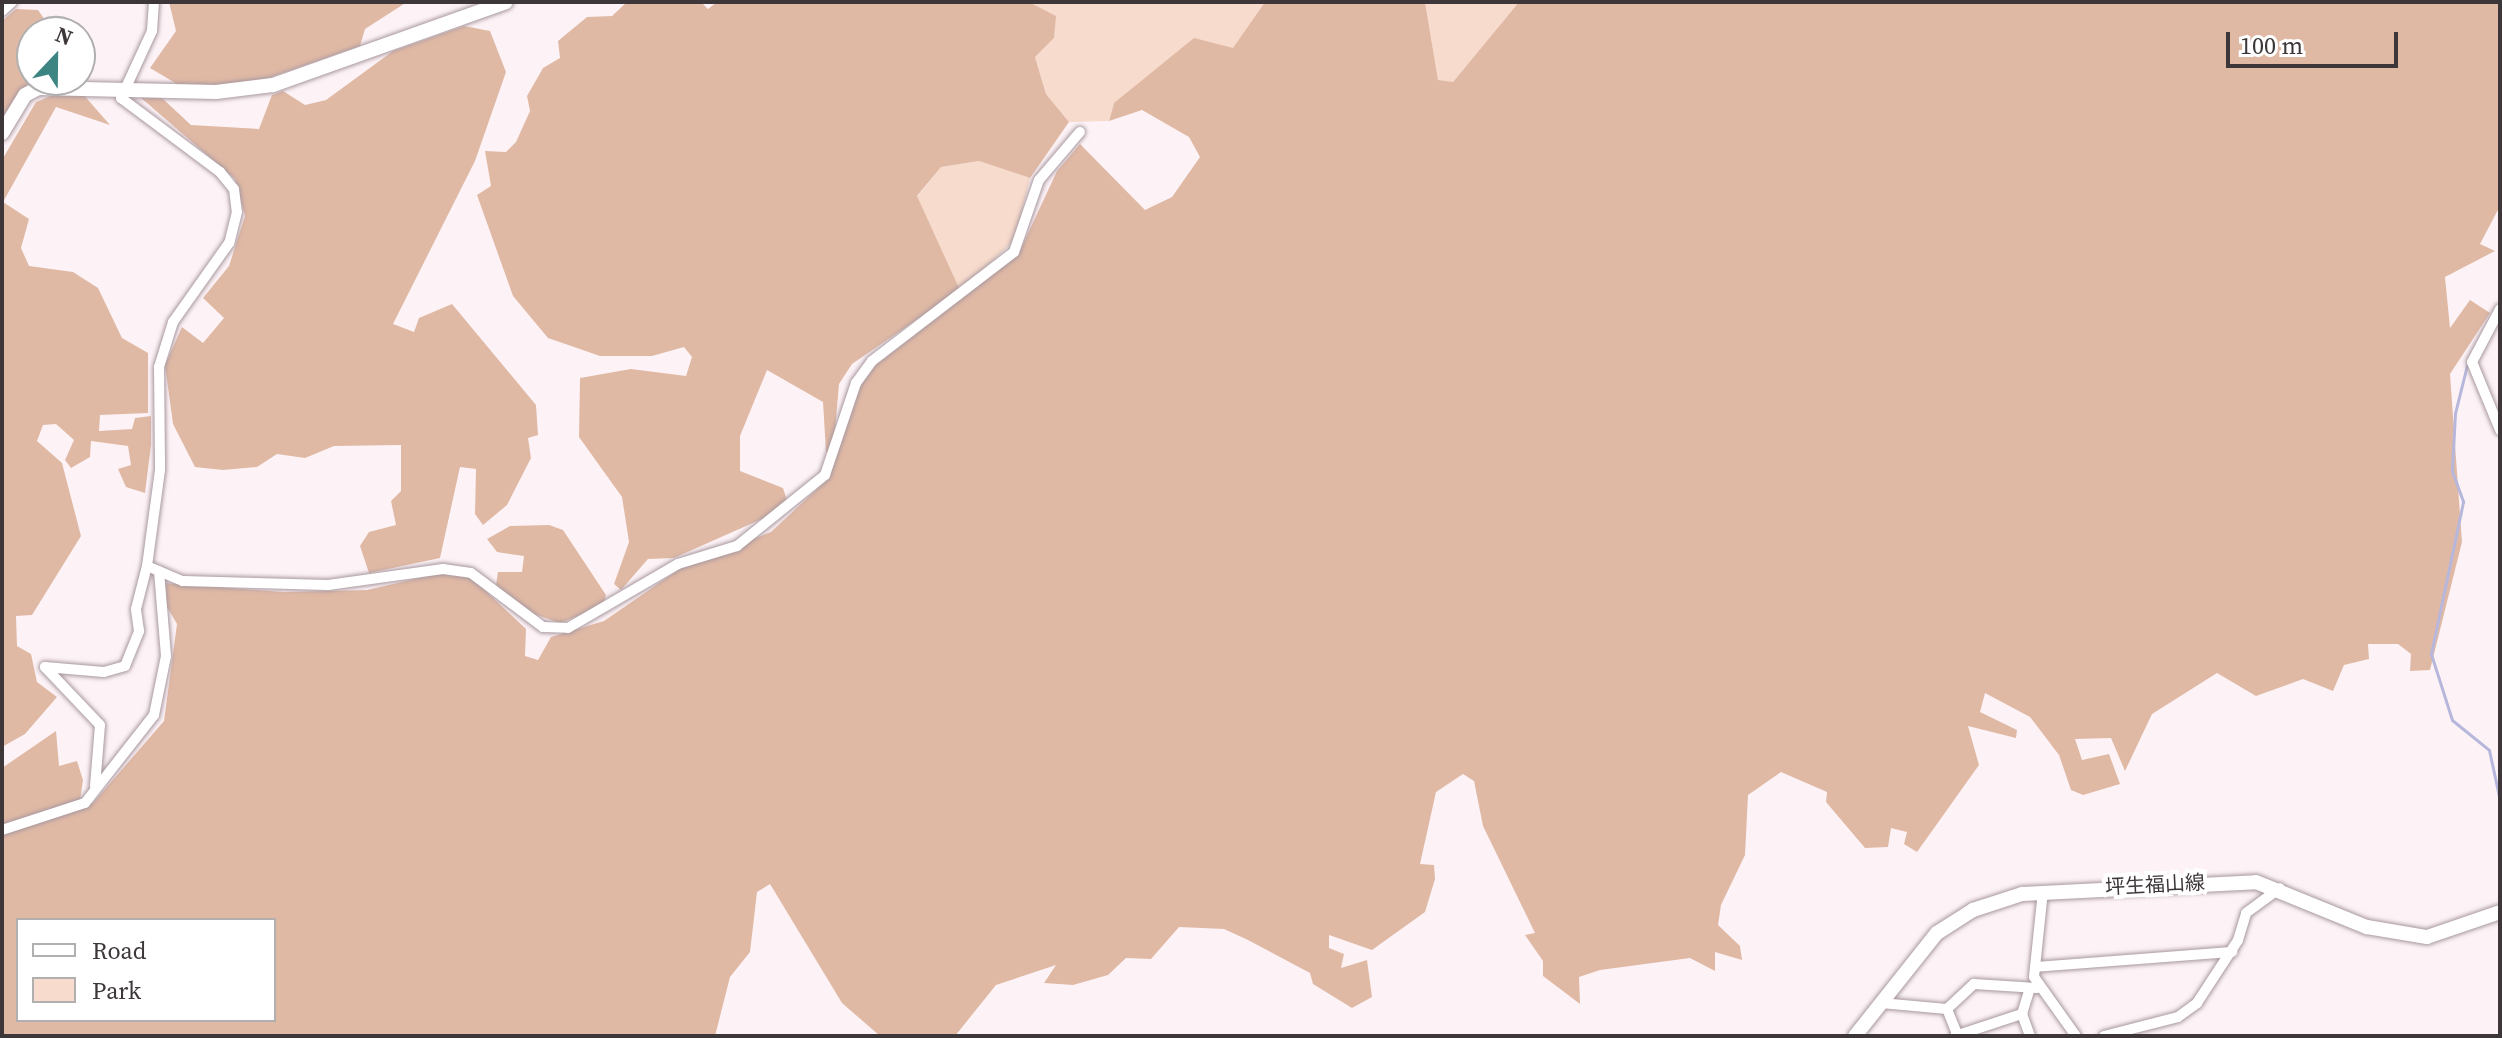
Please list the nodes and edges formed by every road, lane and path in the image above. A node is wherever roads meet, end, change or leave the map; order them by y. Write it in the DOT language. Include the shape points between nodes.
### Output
graph roads {
  1 [pos="12,2"];
  2 [pos="154,2"];
  3 [pos="506,2"];
  4 [pos="2,11"];
  5 [pos="124,88"];
  6 [pos="1080,132"];
  7 [pos="2,133"];
  8 [pos="2500,309"];
  9 [pos="2500,430"];
  10 [pos="147,566"];
  11 [pos="159,571"];
  12 [pos="93,792"];
  13 [pos="2,830"];
  14 [pos="2281,887"];
  15 [pos="2043,891"];
  16 [pos="2500,912"];
  17 [pos="2232,952"];
  18 [pos="2035,967"];
  19 [pos="2033,990"];
  20 [pos="1881,1003"];
  21 [pos="1947,1009"];
  22 [pos="2022,1014"];
  23 [pos="1855,1036"];
  24 [pos="1957,1036"];
  25 [pos="2030,1036"];
  26 [pos="2076,1036"];
  27 [pos="2104,1036"];
  1 -- 4 [label="street"];
  2 -- 5 [label="street" via="152,31"];
  3 -- 5 [label="main road" via="273,85 216,92"];
  5 -- 7 [label="main road" via="38,88 25,95"];
  5 -- 10 [label="street" via="121,98 220,172 234,189 237,212 229,243 173,322 159,367 161,456"];
  6 -- 11 [label="street" via="1039,180 1014,252 872,361 856,383 825,475 768,528 678,564 568,628 543,627 471,573 443,569 328,585 183,581"];
  8 -- 9 [label="street" via="2472,362"];
  10 -- 11 [label="street"];
  10 -- 12 [label="street" via="136,609 139,631 125,666 104,672 45,667 100,725 103,748"];
  11 -- 12 [label="street" via="166,656 154,715"];
  12 -- 13 [label="street" via="85,803"];
  14 -- 15 [label="main road, 坪生福山線"];
  14 -- 16 [label="main road, 坪生福山線" via="2402,936 2451,933"];
  14 -- 17 [label="street" via="2246,913"];
  15 -- 18 [label="street"];
  15 -- 20 [label="main road, 坪生福山線" via="1996,899 1954,920"];
  17 -- 18 [label="street"];
  17 -- 27 [label="street" via="2197,1003 2178,1017"];
  18 -- 19 [label="street"];
  19 -- 21 [label="street" via="1974,984"];
  19 -- 22 [label="street"];
  19 -- 26 [label="street"];
  20 -- 21 [label="street"];
  20 -- 23 [label="main road, 坪生福山線"];
  21 -- 24 [label="street"];
  22 -- 24 [label="street"];
  22 -- 25 [label="street"];
}
